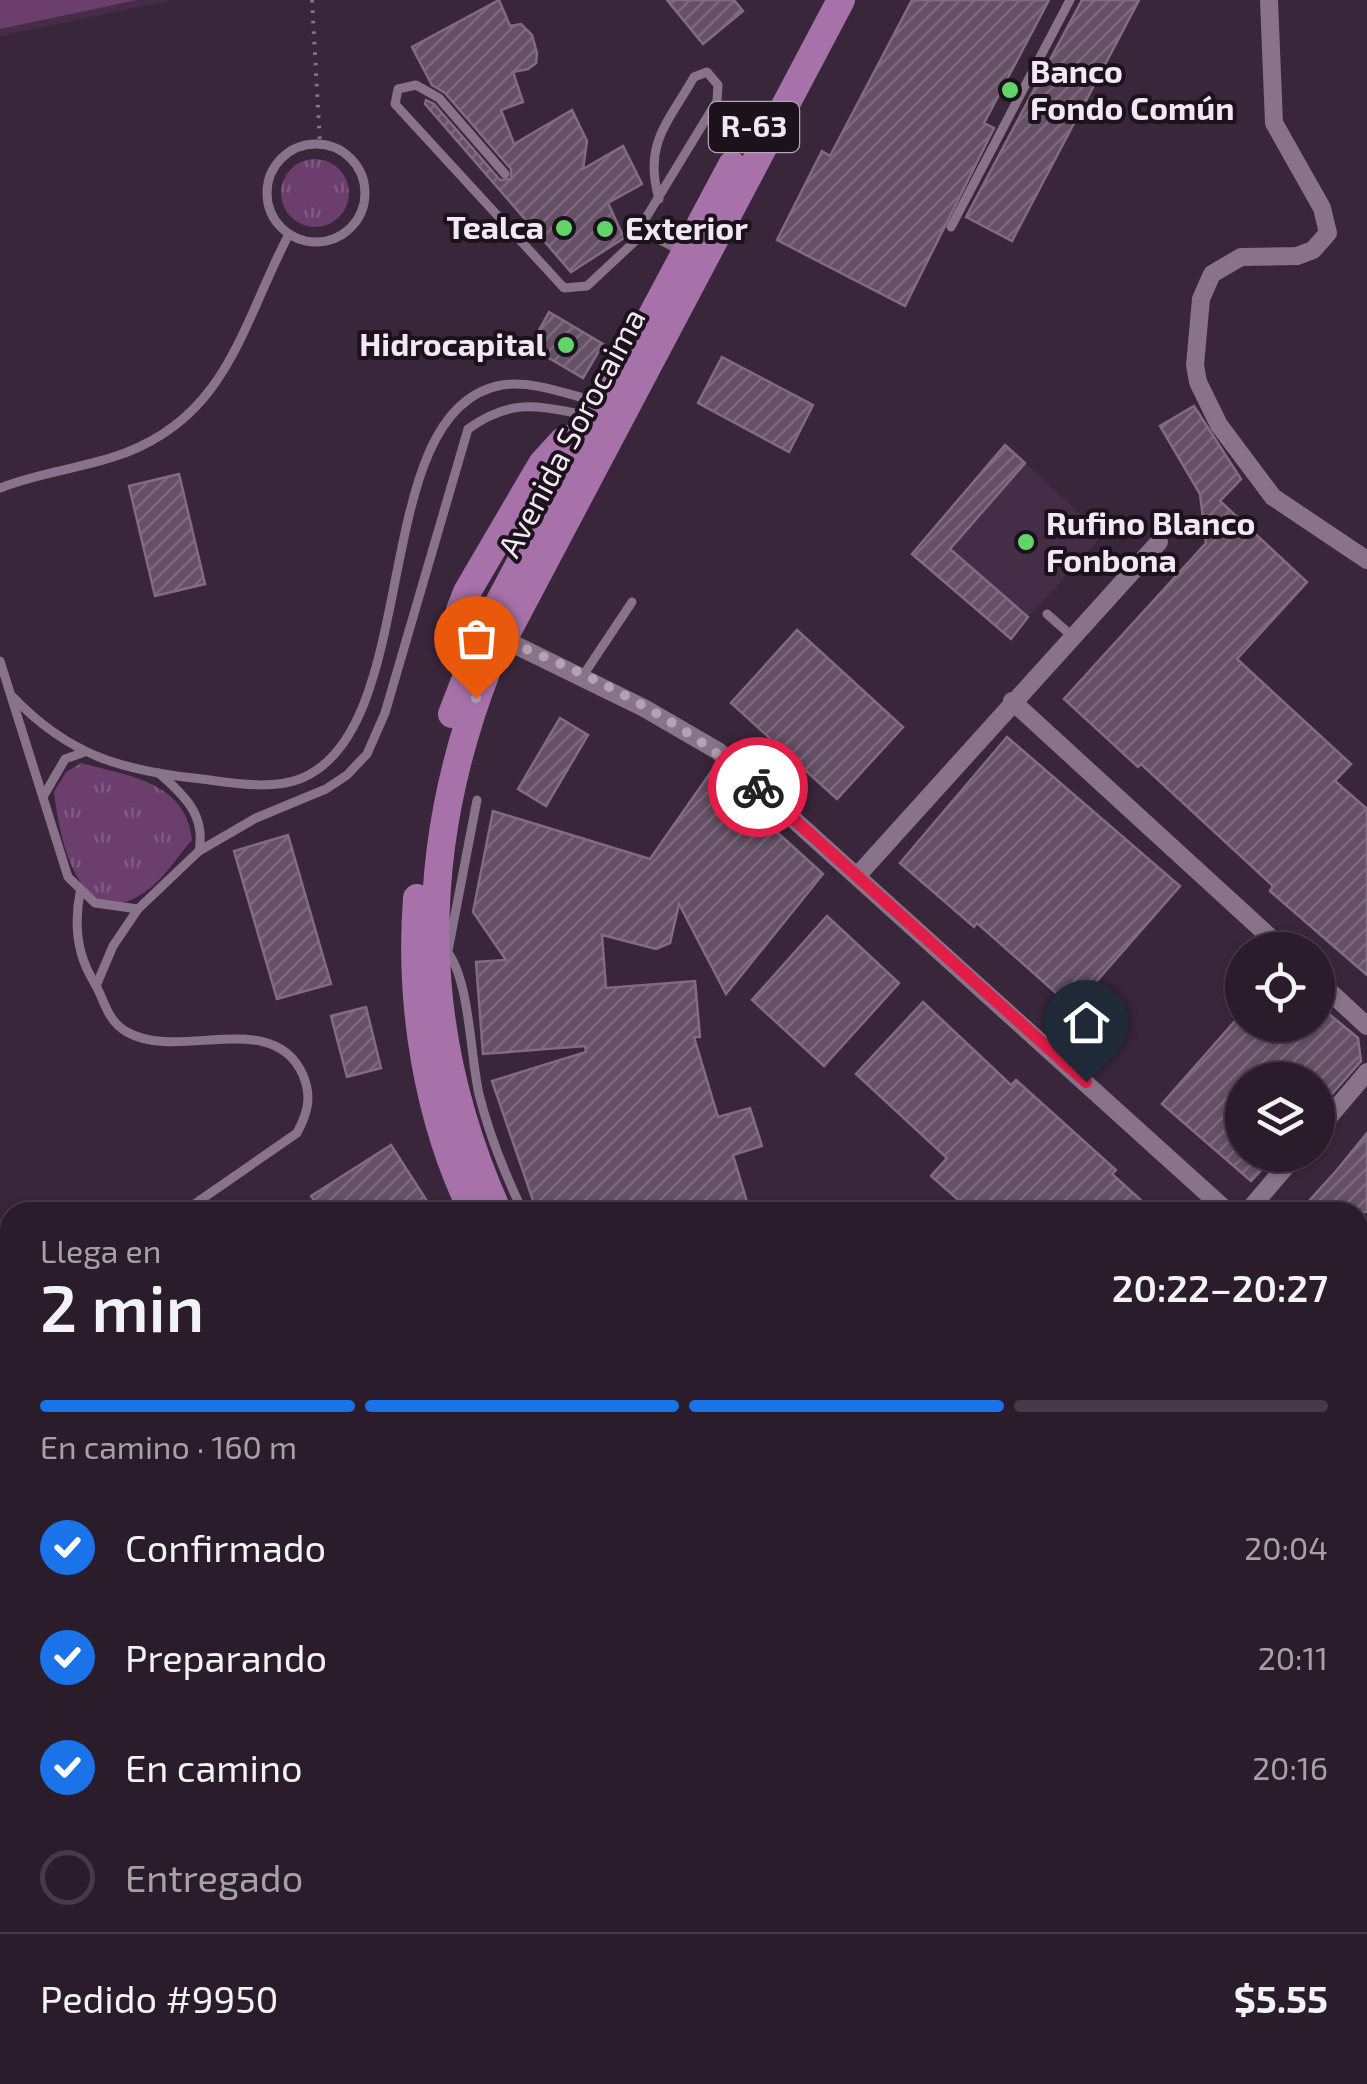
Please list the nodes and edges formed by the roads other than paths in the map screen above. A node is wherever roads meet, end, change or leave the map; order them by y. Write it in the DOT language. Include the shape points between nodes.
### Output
graph roads {
  1 [pos="821,0"];
  2 [pos="841,0"];
  3 [pos="1070,0"];
  4 [pos="1269,0"];
  5 [pos="505,174"];
  6 [pos="659,199"];
  7 [pos="951,226"];
  8 [pos="647,230"];
  9 [pos="289,234"];
  10 [pos="682,252"];
  11 [pos="596,418"];
  12 [pos="0,488"];
  13 [pos="1159,542"];
  14 [pos="1367,560"];
  15 [pos="632,602"];
  16 [pos="1047,614"];
  17 [pos="494,634"];
  18 [pos="1072,636"];
  19 [pos="0,661"];
  20 [pos="582,677"];
  21 [pos="12,696"];
  22 [pos="1012,701"];
  23 [pos="82,753"];
  24 [pos="157,771"];
  25 [pos="476,800"];
  26 [pos="42,802"];
  27 [pos="200,851"];
  28 [pos="858,874"];
  29 [pos="80,893"];
  30 [pos="138,909"];
  31 [pos="1264,932"];
  32 [pos="432,943"];
  33 [pos="96,986"];
  34 [pos="1335,996"];
  35 [pos="1367,1026"];
  36 [pos="1367,1072"];
  37 [pos="1335,1110"];
  38 [pos="1282,1172"];
  39 [pos="197,1202"];
  40 [pos="468,1202"];
  41 [pos="494,1202"];
  42 [pos="518,1202"];
  43 [pos="1217,1202"];
  44 [pos="1256,1202"];
  1 -- 10 [label="main road, Avenida Sorocaima / R-63"];
  2 -- 17 [label="main road, Avenida Sorocaima / R-63"];
  3 -- 7 [label="lane"];
  4 -- 14 [label="street" via="1271,110 1328,232 1313,250 1297,256 1241,258 1212,274 1201,299 1198,382 1274,497"];
  5 -- 8 [label="lane" via="439,98 416,85 398,90 395,104 564,288 587,286"];
  6 -- 6 [label="lane" via="650,170 654,146 694,77 708,72 720,95"];
  6 -- 8 [label="lane" via="644,221"];
  8 -- 10 [label="lane"];
  9 -- 9 [label="lane" via="269,209 270,177 289,152 320,144 336,148 359,170 359,217 336,238 304,241"];
  9 -- 12 [label="lane" via="221,378 196,412 166,436 122,454"];
  10 -- 11 [label="main road, Avenida Sorocaima / R-63"];
  11 -- 17 [label="main road" via="542,464 468,592 460,610"];
  11 -- 24 [label="lane" via="541,387 502,385 452,412 433,441 419,487 359,720 336,755 301,778 262,785"];
  11 -- 27 [label="lane" via="535,404 501,409 468,429 385,713 367,754 326,790 256,818"];
  13 -- 18 [label="street"];
  15 -- 20 [label="lane"];
  16 -- 18 [label="lane"];
  17 -- 20 [label="street"];
  17 -- 32 [label="main road, Avenida Sorocaima / R-63" via="452,782"];
  18 -- 22 [label="street"];
  19 -- 21 [label="lane"];
  20 -- 28 [label="street" via="718,751"];
  21 -- 23 [label="lane"];
  21 -- 26 [label="lane"];
  22 -- 28 [label="street"];
  22 -- 31 [label="street"];
  23 -- 24 [label="lane"];
  23 -- 26 [label="lane" via="65,760 45,786"];
  24 -- 27 [label="lane" via="192,807"];
  25 -- 32 [label="lane"];
  26 -- 29 [label="lane"];
  27 -- 30 [label="lane"];
  28 -- 43 [label="street"];
  29 -- 30 [label="lane" via="106,907"];
  29 -- 33 [label="lane" via="77,935"];
  30 -- 33 [label="lane"];
  32 -- 40 [label="main road, Avenida Sorocaima / R-63" via="426,1076"];
  32 -- 41 [label="main road, Avenida Sorocaima / R-63" via="450,1075"];
  32 -- 42 [label="lane" via="456,967 479,1094"];
  33 -- 39 [label="lane" via="113,1021 130,1034 272,1043 296,1060 309,1090 308,1113 297,1133"];
  34 -- 35 [label="street"];
  36 -- 37 [label="street"];
  38 -- 44 [label="street"];
}
